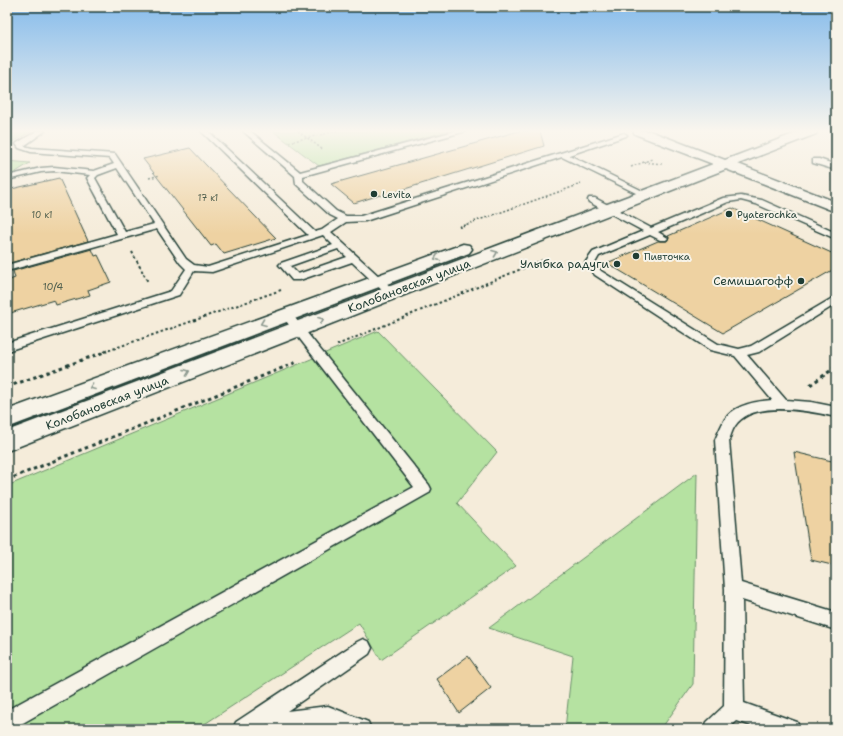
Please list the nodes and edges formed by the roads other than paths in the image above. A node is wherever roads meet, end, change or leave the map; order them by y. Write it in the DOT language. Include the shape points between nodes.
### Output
graph roads {
  1 [pos="118,165"];
  2 [pos="119,165"];
  3 [pos="240,165"];
  4 [pos="287,165"];
  5 [pos="334,165"];
  6 [pos="531,165"];
  7 [pos="584,165"];
  8 [pos="706,165"];
  9 [pos="743,165"];
  10 [pos="96,173"];
  11 [pos="298,175"];
  12 [pos="7,178"];
  13 [pos="649,179"];
  14 [pos="629,187"];
  15 [pos="645,194"];
  16 [pos="605,199"];
  17 [pos="836,207"];
  18 [pos="344,219"];
  19 [pos="160,225"];
  20 [pos="325,232"];
  21 [pos="650,232"];
  22 [pos="123,236"];
  23 [pos="314,236"];
  24 [pos="836,236"];
  25 [pos="663,238"];
  26 [pos="339,246"];
  27 [pos="354,258"];
  28 [pos="7,268"];
  29 [pos="191,268"];
  30 [pos="384,287"];
  31 [pos="836,299"];
  32 [pos="292,322"];
  33 [pos="7,347"];
  34 [pos="739,353"];
  35 [pos="782,404"];
  36 [pos="836,412"];
  37 [pos="7,420"];
  38 [pos="7,441"];
  39 [pos="733,589"];
  40 [pos="836,621"];
  41 [pos="363,648"];
  42 [pos="734,710"];
  43 [pos="279,719"];
  44 [pos="7,721"];
  45 [pos="243,729"];
  46 [pos="361,729"];
  47 [pos="714,729"];
  48 [pos="790,729"];
  1 -- 10 [label="lane"];
  2 -- 19 [label="lane"];
  3 -- 23 [label="lane"];
  4 -- 11 [label="lane"];
  5 -- 11 [label="lane"];
  6 -- 18 [label="lane" via="362,219"];
  7 -- 14 [label="lane"];
  8 -- 15 [label="street, Колобановская улица"];
  9 -- 17 [label="street"];
  10 -- 12 [label="lane" via="41,170"];
  10 -- 22 [label="lane" via="91,178"];
  11 -- 18 [label="lane" via="299,182 333,213"];
  13 -- 14 [label="street, Колобановская улица"];
  14 -- 15 [label="lane"];
  14 -- 16 [label="street, Колобановская улица"];
  15 -- 16 [label="street, Колобановская улица"];
  16 -- 21 [label="lane"];
  16 -- 30 [label="street, Колобановская улица"];
  18 -- 20 [label="lane"];
  19 -- 22 [label="lane"];
  19 -- 29 [label="lane" via="183,261"];
  20 -- 23 [label="lane"];
  20 -- 26 [label="lane"];
  21 -- 24 [label="lane" via="726,200 741,198 759,202"];
  21 -- 25 [label="lane"];
  21 -- 34 [label="lane" via="596,254 590,263 598,273 714,346"];
  22 -- 28 [label="lane"];
  23 -- 29 [label="lane" via="209,270"];
  26 -- 27 [label="lane"];
  26 -- 27 [label="lane" via="284,264 296,278"];
  27 -- 30 [label="lane"];
  29 -- 33 [label="lane" via="174,293"];
  30 -- 32 [label="street, Колобановская улица"];
  31 -- 34 [label="lane" via="755,349"];
  32 -- 37 [label="street, Колобановская улица, one-way"];
  38 -- 32 [label="street, Колобановская улица, one-way"];
  32 -- 44 [label="lane" via="424,489"];
  34 -- 35 [label="lane"];
  35 -- 36 [label="lane" via="813,406"];
  35 -- 39 [label="lane" via="747,408 732,420 722,440"];
  39 -- 40 [label="lane"];
  39 -- 42 [label="lane"];
  41 -- 43 [label="lane"];
  42 -- 47 [label="lane"];
  42 -- 48 [label="lane"];
  43 -- 45 [label="lane"];
  43 -- 46 [label="lane" via="328,716"];
}
